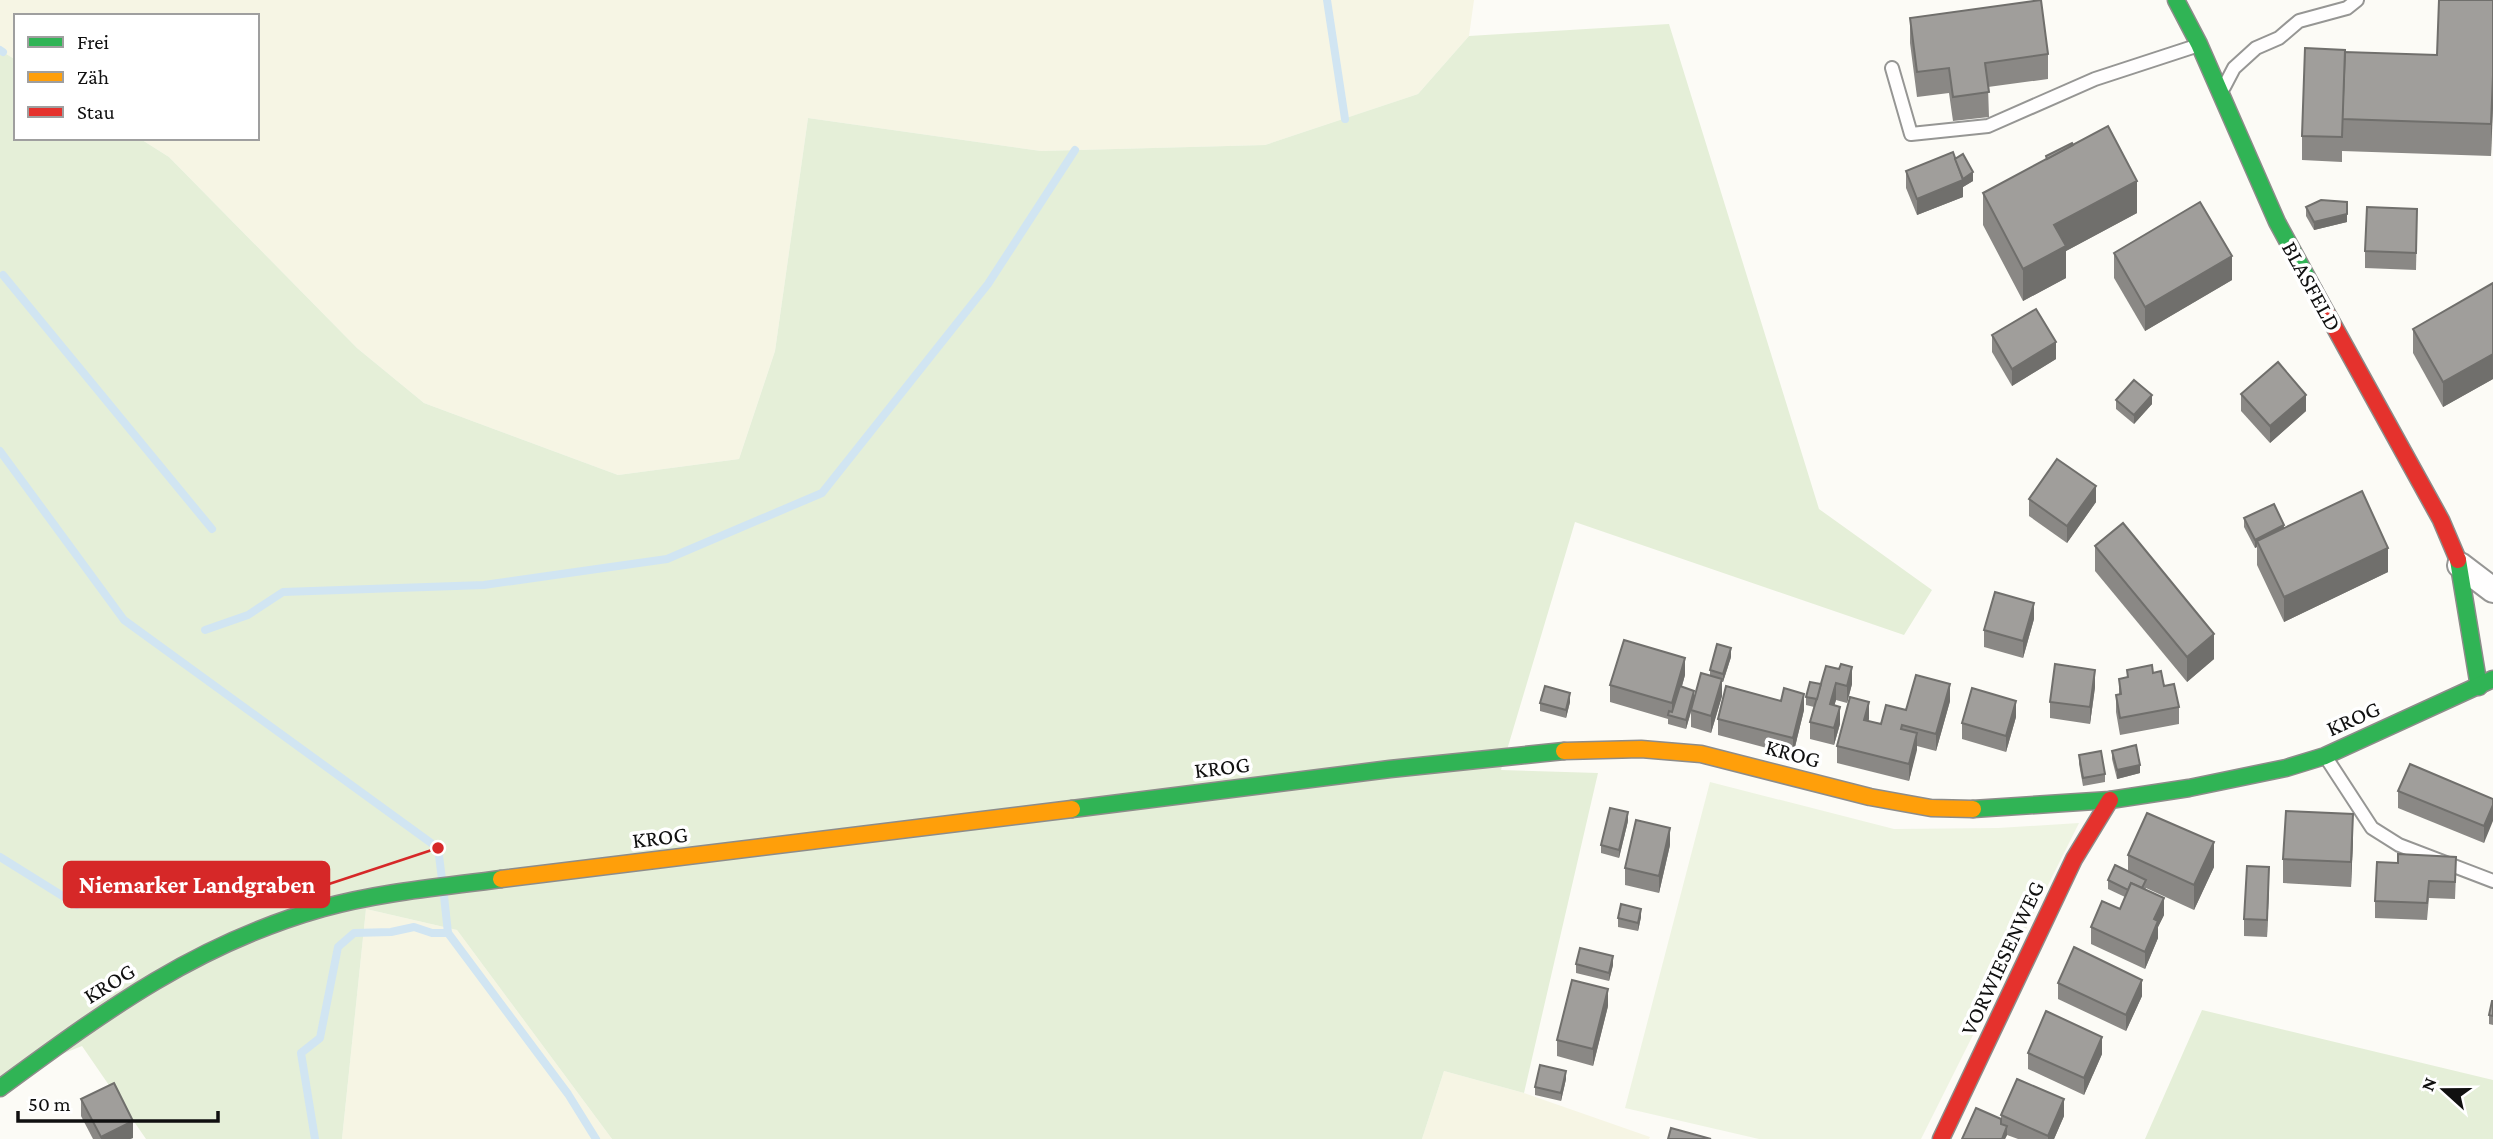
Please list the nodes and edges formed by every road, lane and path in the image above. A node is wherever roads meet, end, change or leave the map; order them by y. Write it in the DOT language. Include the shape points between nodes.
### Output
graph roads {
  1 [pos="2176,0"];
  2 [pos="2357,0"];
  3 [pos="2199,44"];
  4 [pos="1892,68"];
  5 [pos="2220,93"];
  6 [pos="2460,565"];
  7 [pos="2493,590"];
  8 [pos="2486,683"];
  9 [pos="2325,756"];
  10 [pos="2110,800"];
  11 [pos="2493,881"];
  12 [pos="0,1088"];
  13 [pos="1941,1139"];
  1 -- 3 [label="street, BLASFELD"];
  2 -- 5 [label="lane" via="2347,8 2299,21 2256,48 2234,68"];
  3 -- 4 [label="lane" via="2095,79 1988,126 1911,134"];
  3 -- 5 [label="street, BLASFELD"];
  5 -- 6 [label="street, BLASFELD" via="2277,222 2441,520"];
  6 -- 7 [label="street, BLASFELD"];
  6 -- 8 [label="street, BLASFELD"];
  8 -- 9 [label="street, KROG"];
  9 -- 10 [label="street, KROG" via="2201,786"];
  9 -- 11 [label="lane" via="2372,828 2399,845"];
  10 -- 12 [label="street, KROG" via="1931,808 1701,754 1581,749 424,889 349,901 239,937 113,1005"];
  10 -- 13 [label="street, VORWIESENWEG" via="2074,859"];
}
